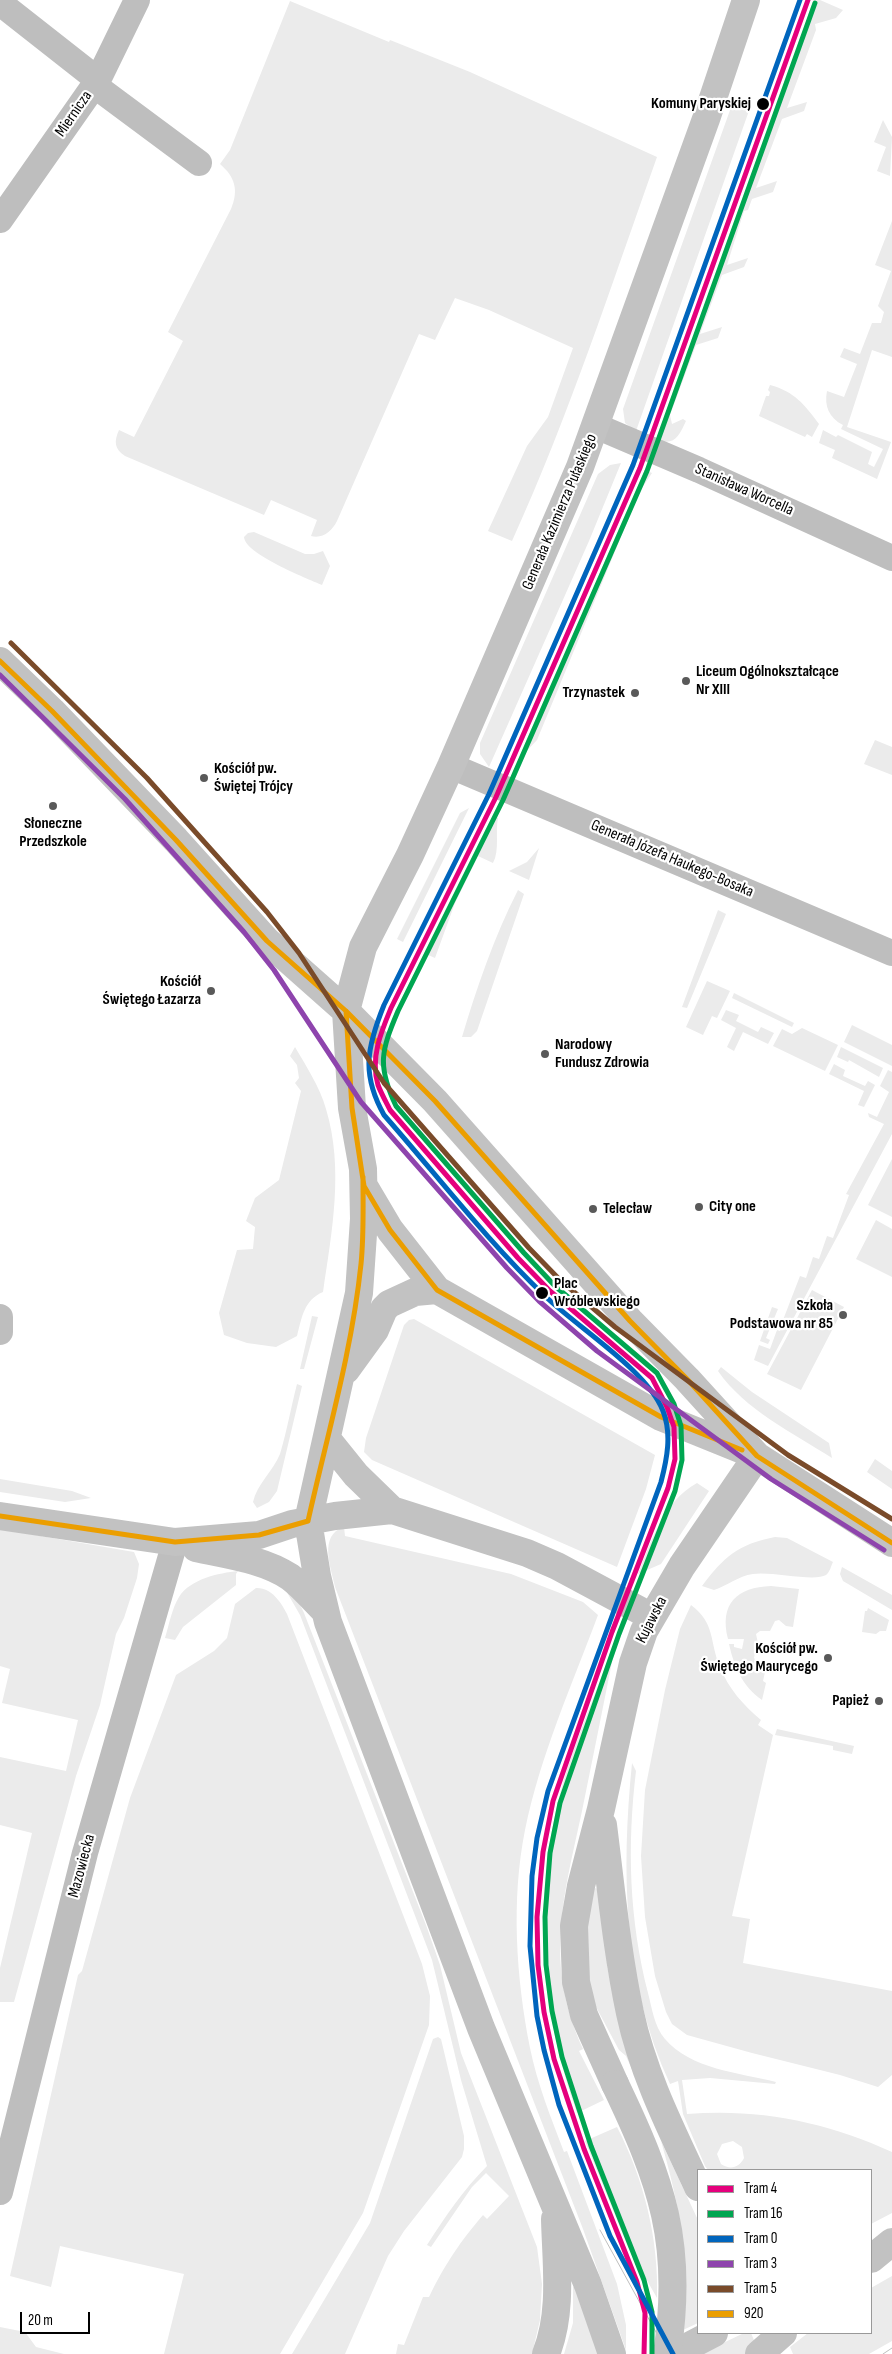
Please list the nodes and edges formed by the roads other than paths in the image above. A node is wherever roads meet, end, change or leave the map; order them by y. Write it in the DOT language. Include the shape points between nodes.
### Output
graph roads {
  1 [pos="137,0"];
  2 [pos="746,0"];
  3 [pos="0,3"];
  4 [pos="96,83"];
  5 [pos="199,163"];
  6 [pos="0,220"];
  7 [pos="596,426"];
  8 [pos="892,558"];
  9 [pos="0,661"];
  10 [pos="451,766"];
  11 [pos="892,953"];
  12 [pos="346,1011"];
  13 [pos="364,1186"];
  14 [pos="438,1290"];
  15 [pos="0,1317"];
  16 [pos="0,1332"];
  17 [pos="341,1376"];
  18 [pos="327,1439"];
  19 [pos="757,1456"];
  20 [pos="392,1510"];
  21 [pos="0,1516"];
  22 [pos="308,1521"];
  23 [pos="175,1542"];
  24 [pos="892,1543"];
  25 [pos="324,1610"];
  26 [pos="652,1616"];
  27 [pos="601,1809"];
  28 [pos="695,2177"];
  29 [pos="0,2192"];
  30 [pos="554,2205"];
  31 [pos="892,2232"];
  32 [pos="872,2237"];
  33 [pos="892,2238"];
  34 [pos="892,2242"];
  35 [pos="872,2248"];
  36 [pos="872,2258"];
  37 [pos="712,2334"];
  38 [pos="546,2354"];
  39 [pos="612,2354"];
  40 [pos="667,2354"];
  41 [pos="674,2354"];
  1 -- 4 [label="street, Miernicza"];
  2 -- 7 [label="main road, Generała Kazimierza Pułaskiego"];
  3 -- 4 [label="street"];
  4 -- 5 [label="street"];
  4 -- 6 [label="street, Miernicza"];
  7 -- 8 [label="street, Stanisława Worcella"];
  7 -- 10 [label="main road, Generała Kazimierza Pułaskiego"];
  9 -- 12 [label="main road" via="176,840 267,941"];
  10 -- 11 [label="street, Generała Józefa Haukego-Bosaka"];
  10 -- 12 [label="main road, Generała Kazimierza Pułaskiego" via="363,947"];
  12 -- 13 [label="main road, Generała Kazimierza Pułaskiego" via="352,1108"];
  12 -- 19 [label="main road" via="441,1108 630,1321"];
  13 -- 14 [label="main road" via="390,1230"];
  13 -- 17 [label="main road" via="360,1285"];
  14 -- 17 [label="main road" via="415,1292 389,1304 375,1330"];
  14 -- 19 [label="main road" via="661,1417"];
  15 -- 16 [label="street"];
  17 -- 18 [label="main road"];
  18 -- 20 [label="main road" via="356,1475"];
  18 -- 22 [label="main road"];
  19 -- 24 [label="main road"];
  19 -- 26 [label="main road, Kujawska"];
  20 -- 22 [label="main road"];
  20 -- 26 [label="main road" via="527,1553"];
  21 -- 23 [label="main road"];
  22 -- 23 [label="main road" via="259,1535"];
  22 -- 25 [label="main road"];
  23 -- 25 [label="main road" via="269,1566 292,1578"];
  23 -- 29 [label="street, Mazowiecka" via="85,1853"];
  25 -- 30 [label="main road" via="481,2028"];
  26 -- 27 [label="main road, Kujawska" via="633,1664"];
  27 -- 28 [label="main road" via="616,1934 630,2014 651,2084"];
  27 -- 40 [label="main road, Kujawska, bridge" via="576,1911 573,1952 576,1982 581,2006 654,2171 670,2236 674,2290"];
  30 -- 38 [label="main road" via="557,2304"];
  30 -- 39 [label="main road" via="588,2285"];
  31 -- 32 [label="main road"];
  33 -- 35 [label="main road"];
  34 -- 36 [label="main road"];
  37 -- 41 [label="main road"];
}
